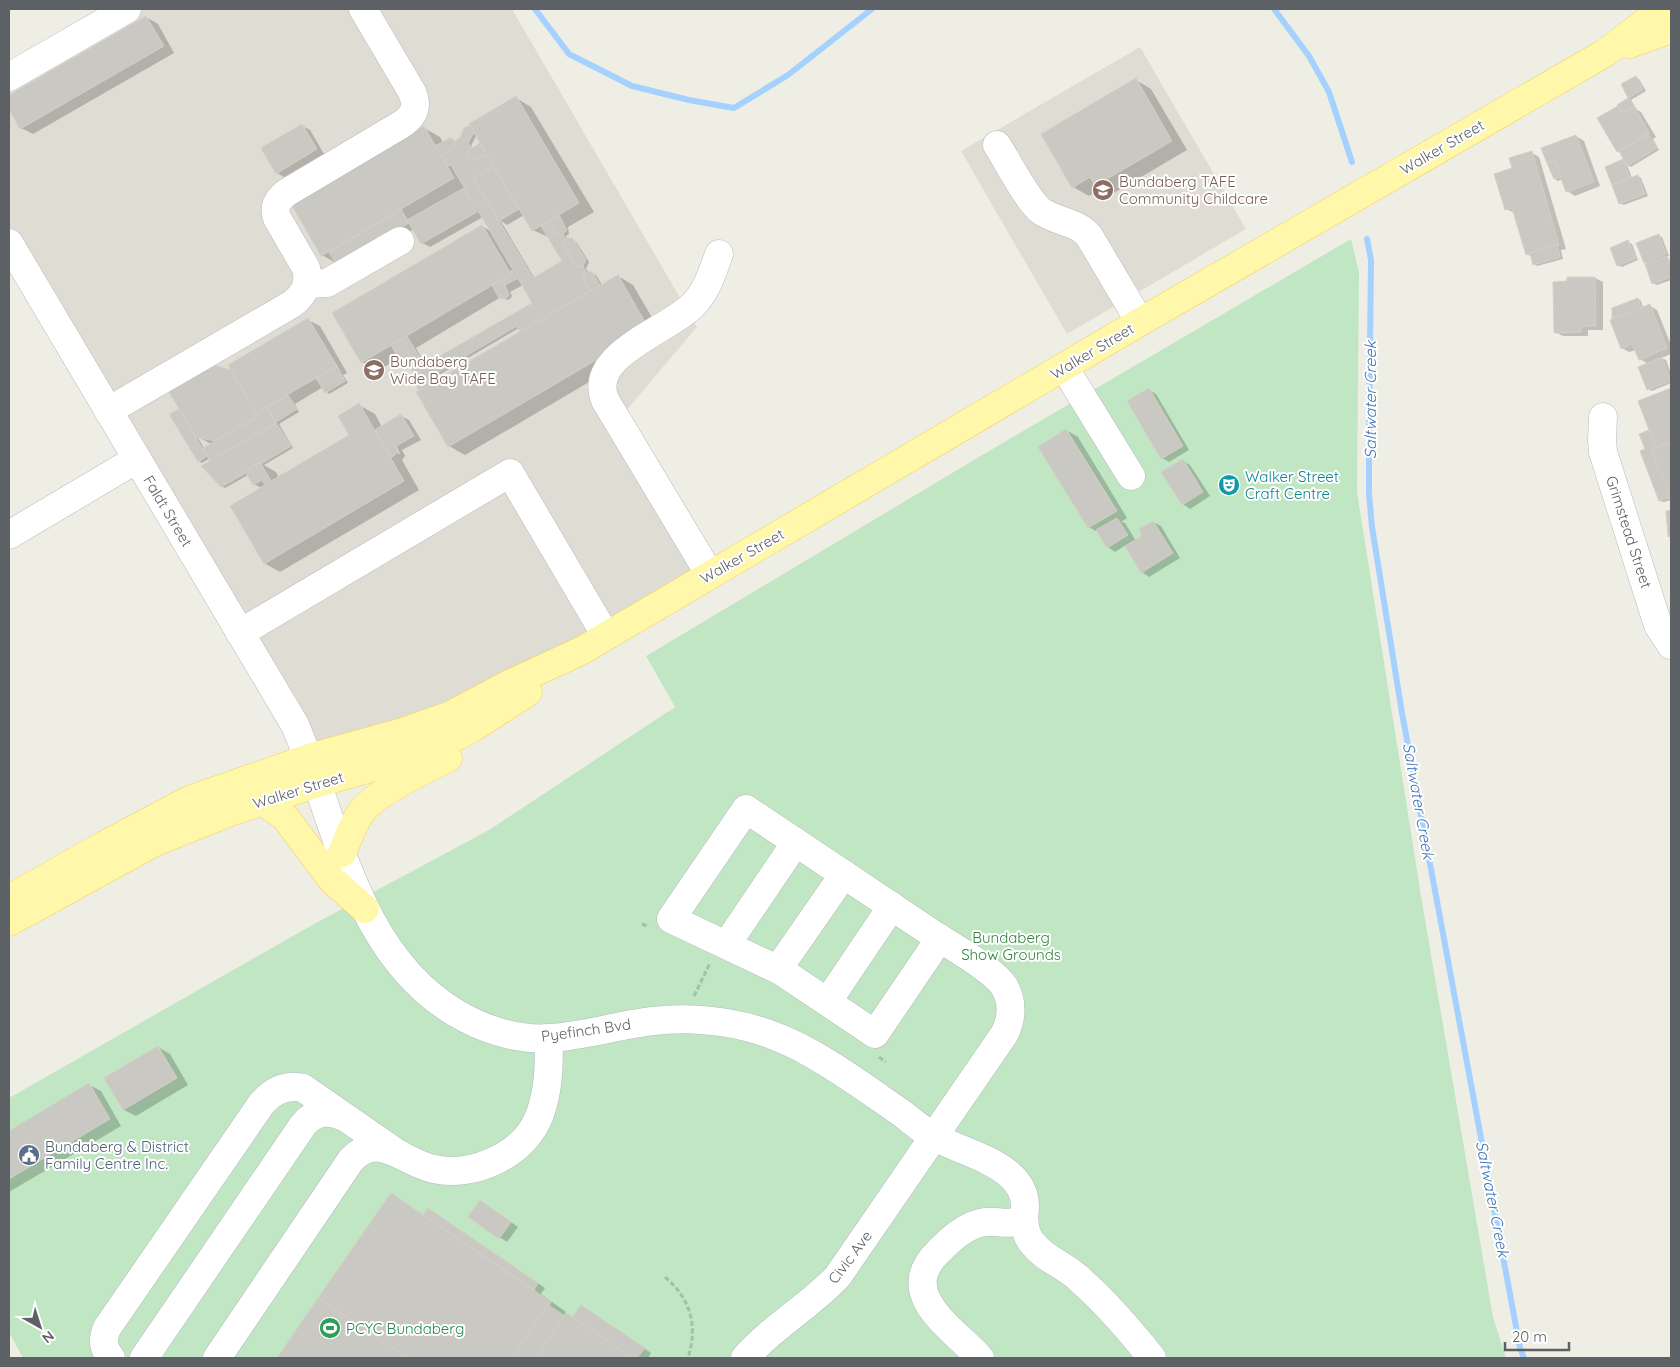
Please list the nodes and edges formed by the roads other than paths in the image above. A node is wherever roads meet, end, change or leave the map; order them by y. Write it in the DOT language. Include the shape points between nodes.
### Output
graph roads {
  1 [pos="128,9"];
  2 [pos="363,9"];
  3 [pos="1662,9"];
  4 [pos="1671,29"];
  5 [pos="1604,53"];
  6 [pos="9,77"];
  7 [pos="997,145"];
  8 [pos="400,241"];
  9 [pos="9,243"];
  10 [pos="719,254"];
  11 [pos="307,284"];
  12 [pos="1140,322"];
  13 [pos="1064,367"];
  14 [pos="108,411"];
  15 [pos="1603,418"];
  16 [pos="137,459"];
  17 [pos="1131,476"];
  18 [pos="9,535"];
  19 [pos="710,575"];
  20 [pos="240,633"];
  21 [pos="606,636"];
  22 [pos="1671,644"];
  23 [pos="580,651"];
  24 [pos="545,680"];
  25 [pos="309,758"];
  26 [pos="318,783"];
  27 [pos="262,802"];
  28 [pos="796,842"];
  29 [pos="342,853"];
  30 [pos="844,874"];
  31 [pos="9,899"];
  32 [pos="892,906"];
  33 [pos="365,909"];
  34 [pos="9,922"];
  35 [pos="940,938"];
  36 [pos="727,944"];
  37 [pos="778,969"];
  38 [pos="828,1001"];
  39 [pos="549,1038"];
  40 [pos="344,1117"];
  41 [pos="933,1136"];
  42 [pos="397,1154"];
  43 [pos="1024,1217"];
  44 [pos="111,1358"];
  45 [pos="144,1358"];
  46 [pos="217,1358"];
  47 [pos="744,1358"];
  48 [pos="980,1358"];
  49 [pos="1152,1358"];
  1 -- 6 [label="street"];
  2 -- 11 [label="street" via="412,92 416,100 415,109 402,124 278,199 277,218 306,268"];
  3 -- 5 [label="main road, Walker Street"];
  4 -- 5 [label="main road, Walker Street"];
  5 -- 12 [label="main road, Walker Street"];
  7 -- 12 [label="street" via="1034,204 1047,215 1084,230 1089,236"];
  8 -- 11 [label="street" via="327,283"];
  9 -- 14 [label="street, Faldt Street"];
  10 -- 19 [label="street" via="701,296 681,316 620,354 606,371 602,392"];
  11 -- 14 [label="street" via="300,298 292,304"];
  12 -- 13 [label="main road, Walker Street"];
  13 -- 17 [label="street"];
  13 -- 19 [label="main road, Walker Street"];
  14 -- 16 [label="street, Faldt Street"];
  15 -- 22 [label="street, Grimstead Street" via="1603,452 1658,625"];
  16 -- 18 [label="street"];
  16 -- 20 [label="street, Faldt Street"];
  19 -- 21 [label="main road, Walker Street"];
  20 -- 21 [label="street" via="510,473"];
  20 -- 25 [label="street, Faldt Street" via="291,719"];
  21 -- 23 [label="main road, Walker Street"];
  23 -- 24 [label="main road, Walker Street"];
  23 -- 25 [label="main road, Walker Street" via="451,715"];
  24 -- 26 [label="main road, Walker Street" via="474,727 424,752"];
  24 -- 29 [label="main road" via="518,715 501,728 367,805"];
  25 -- 26 [label="street, Faldt Street"];
  25 -- 31 [label="main road, Walker Street" via="189,800"];
  26 -- 27 [label="main road, Walker Street"];
  26 -- 29 [label="street, Pyefinch Bvd"];
  27 -- 33 [label="main road" via="285,817 332,880"];
  27 -- 34 [label="main road, Walker Street" via="155,842"];
  28 -- 30 [label="street, Civic Ave"];
  28 -- 36 [label="street"];
  28 -- 36 [label="street, Civic Ave" via="746,809 671,919"];
  29 -- 33 [label="street, Pyefinch Bvd"];
  30 -- 32 [label="street, Civic Ave"];
  30 -- 37 [label="street"];
  32 -- 35 [label="street, Civic Ave"];
  32 -- 38 [label="street"];
  33 -- 39 [label="street, Pyefinch Bvd" via="406,971 435,1000 457,1014 500,1032"];
  35 -- 38 [label="street" via="875,1034"];
  35 -- 41 [label="street, Civic Ave" via="998,979 1008,995 1011,1015 1005,1033"];
  36 -- 37 [label="street"];
  37 -- 38 [label="street"];
  39 -- 41 [label="street, Pyefinch Bvd" via="680,1019 754,1029 779,1037 827,1062"];
  39 -- 42 [label="street" via="549,1074 540,1115 532,1131 502,1157 482,1167 448,1172"];
  40 -- 42 [label="street"];
  40 -- 44 [label="street" via="303,1088 282,1088 267,1098 107,1328 103,1342"];
  40 -- 45 [label="street" via="334,1112 322,1112 303,1125"];
  41 -- 43 [label="street, Pyefinch Bvd" via="998,1166 1011,1176 1024,1195"];
  41 -- 47 [label="street, Civic Ave" via="838,1276 823,1293"];
  42 -- 46 [label="street" via="371,1147 351,1160"];
  43 -- 48 [label="street" via="1014,1223 981,1222 968,1227 940,1249 925,1270 924,1293 930,1307"];
  43 -- 49 [label="street, Pyefinch Bvd" via="1032,1244 1094,1291"];
}
